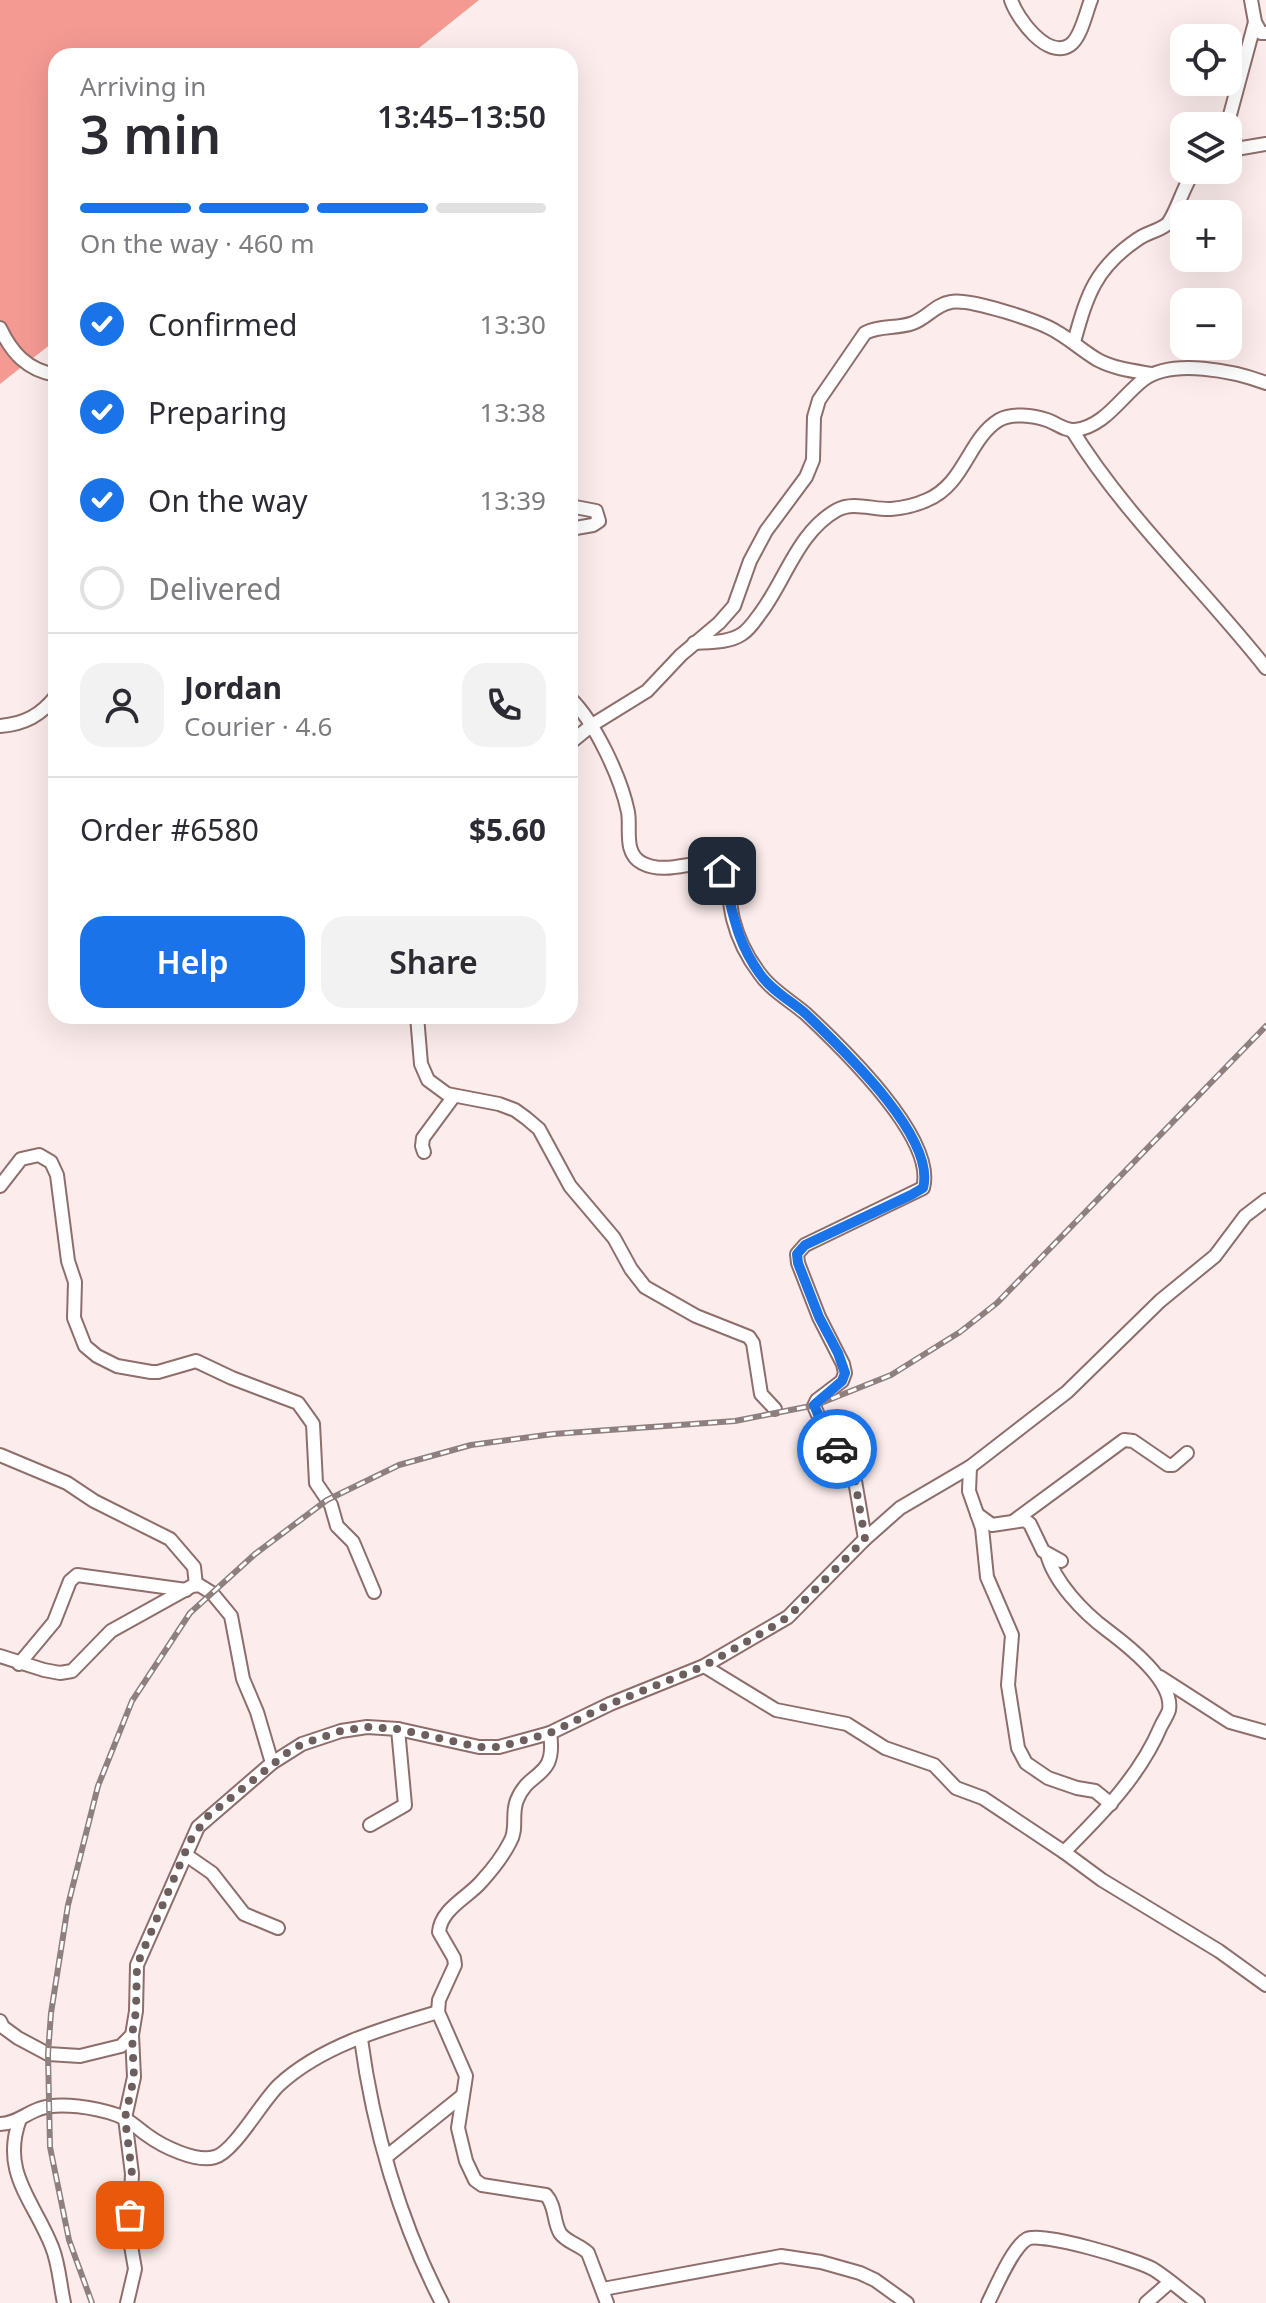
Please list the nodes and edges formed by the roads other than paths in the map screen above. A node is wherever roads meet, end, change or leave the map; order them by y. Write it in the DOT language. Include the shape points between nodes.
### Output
graph roads {
  1 [pos="1011,0"];
  2 [pos="1091,0"];
  3 [pos="1251,0"];
  4 [pos="1255,22"];
  5 [pos="1266,33"];
  6 [pos="1231,112"];
  7 [pos="1266,144"];
  8 [pos="1242,148"];
  9 [pos="1185,184"];
  10 [pos="0,328"];
  11 [pos="1074,342"];
  12 [pos="48,373"];
  13 [pos="1152,374"];
  14 [pos="1266,383"];
  15 [pos="1072,430"];
  16 [pos="578,508"];
  17 [pos="578,528"];
  18 [pos="694,643"];
  19 [pos="1266,668"];
  20 [pos="578,705"];
  21 [pos="48,706"];
  22 [pos="592,725"];
  23 [pos="0,726"];
  24 [pos="578,736"];
  25 [pos="418,1024"];
  26 [pos="454,1096"];
  27 [pos="424,1152"];
  28 [pos="0,1186"];
  29 [pos="1266,1200"];
  30 [pos="775,1409"];
  31 [pos="1187,1453"];
  32 [pos="0,1455"];
  33 [pos="970,1467"];
  34 [pos="977,1514"];
  35 [pos="1014,1521"];
  36 [pos="865,1539"];
  37 [pos="1047,1554"];
  38 [pos="1061,1561"];
  39 [pos="191,1587"];
  40 [pos="374,1592"];
  41 [pos="0,1656"];
  42 [pos="19,1664"];
  43 [pos="704,1666"];
  44 [pos="1157,1676"];
  45 [pos="398,1729"];
  46 [pos="1266,1732"];
  47 [pos="550,1733"];
  48 [pos="272,1763"];
  49 [pos="1111,1804"];
  50 [pos="370,1825"];
  51 [pos="1064,1852"];
  52 [pos="186,1855"];
  53 [pos="278,1928"];
  54 [pos="1266,1985"];
  55 [pos="438,2012"];
  56 [pos="0,2021"];
  57 [pos="132,2035"];
  58 [pos="361,2039"];
  59 [pos="462,2096"];
  60 [pos="125,2118"];
  61 [pos="20,2119"];
  62 [pos="0,2124"];
  63 [pos="386,2157"];
  64 [pos="1170,2282"];
  65 [pos="603,2289"];
  66 [pos="64,2303"];
  67 [pos="127,2303"];
  68 [pos="442,2303"];
  69 [pos="607,2303"];
  70 [pos="907,2303"];
  71 [pos="988,2303"];
  72 [pos="1146,2303"];
  73 [pos="1198,2303"];
  1 -- 2 [label="street" via="1031,31 1058,48 1076,38"];
  3 -- 4 [label="street"];
  4 -- 5 [label="street"];
  4 -- 6 [label="street"];
  7 -- 8 [label="street"];
  9 -- 11 [label="street" via="1166,225 1130,244 1095,281"];
  10 -- 12 [label="street" via="24,363"];
  11 -- 13 [label="street" via="1116,367"];
  11 -- 18 [label="street" via="1033,320 953,301 917,322 865,333 819,400 813,460 806,477 766,531 734,606"];
  13 -- 14 [label="street" via="1210,370"];
  13 -- 15 [label="street" via="1106,416"];
  15 -- 18 [label="street" via="1036,417 1005,417 995,422 952,483 937,495 891,509 838,509 813,529 742,634"];
  15 -- 19 [label="street" via="1117,495"];
  16 -- 17 [label="street" via="599,515 593,525"];
  18 -- 22 [label="street" via="647,691"];
  20 -- 22 [label="street"];
  21 -- 23 [label="street" via="26,721"];
  22 -- 24 [label="street"];
  22 -- 36 [label="street" via="628,809 635,858 662,867 709,862 719,866 738,938 762,978 805,1014 892,1105 924,1171 923,1188 805,1245 797,1254 845,1369 842,1381 814,1406 854,1475"];
  25 -- 26 [label="street" via="423,1073"];
  26 -- 27 [label="street" via="423,1138"];
  26 -- 30 [label="street" via="507,1106 539,1129 570,1186 614,1238 645,1287 696,1316 749,1337 761,1394"];
  28 -- 40 [label="street" via="21,1159 39,1155 51,1162 75,1282 74,1318 90,1351 121,1367 158,1372 202,1362 306,1411 315,1438 316,1483 337,1526 353,1542"];
  29 -- 33 [label="street" via="1245,1216 1215,1256 1160,1301 1067,1392"];
  31 -- 35 [label="street" via="1168,1465 1127,1438"];
  32 -- 39 [label="street" via="67,1483 170,1539 194,1567"];
  33 -- 34 [label="street" via="969,1491"];
  33 -- 36 [label="street" via="900,1508"];
  34 -- 35 [label="street" via="992,1525"];
  34 -- 49 [label="street" via="987,1577 1012,1635 1008,1685 1022,1758 1048,1778 1095,1791"];
  35 -- 37 [label="street" via="1030,1524"];
  36 -- 43 [label="street" via="788,1617"];
  37 -- 38 [label="street"];
  37 -- 44 [label="street" via="1054,1572 1086,1613"];
  39 -- 42 [label="street" via="111,1631 72,1671"];
  39 -- 42 [label="street" via="77,1575 54,1622"];
  39 -- 48 [label="street" via="212,1593 231,1616 243,1679"];
  41 -- 42 [label="street"];
  43 -- 47 [label="street"];
  43 -- 51 [label="street" via="776,1710 847,1724 885,1748 934,1765 956,1788 983,1798"];
  44 -- 46 [label="street" via="1230,1722"];
  44 -- 49 [label="street" via="1169,1710 1150,1753"];
  45 -- 47 [label="street" via="479,1747"];
  45 -- 48 [label="street" via="341,1731 302,1744"];
  45 -- 50 [label="street" via="405,1805"];
  47 -- 55 [label="street" via="549,1764 517,1800 512,1841 483,1880 442,1917 439,1932 455,1965"];
  48 -- 52 [label="street" via="198,1827"];
  49 -- 51 [label="street"];
  51 -- 54 [label="street"];
  52 -- 53 [label="street" via="212,1873 244,1914"];
  52 -- 57 [label="street" via="137,1965"];
  55 -- 58 [label="street"];
  55 -- 59 [label="street" via="466,2076"];
  56 -- 57 [label="street" via="48,2054 105,2052"];
  57 -- 60 [label="street" via="134,2077"];
  58 -- 60 [label="street" via="331,2050 280,2084 215,2157 175,2149"];
  58 -- 63 [label="street"];
  59 -- 63 [label="street"];
  59 -- 65 [label="street" via="459,2137 475,2180 488,2187 546,2195 558,2231 588,2253"];
  60 -- 61 [label="street" via="43,2107"];
  60 -- 67 [label="street" via="135,2269"];
  61 -- 62 [label="street"];
  61 -- 66 [label="street" via="13,2140 19,2182 52,2248"];
  63 -- 68 [label="street" via="412,2242"];
  64 -- 71 [label="street" via="1139,2262 1036,2237 1017,2249"];
  64 -- 72 [label="street"];
  64 -- 73 [label="street"];
  65 -- 69 [label="street"];
  65 -- 70 [label="street" via="781,2256 860,2273"];
}
